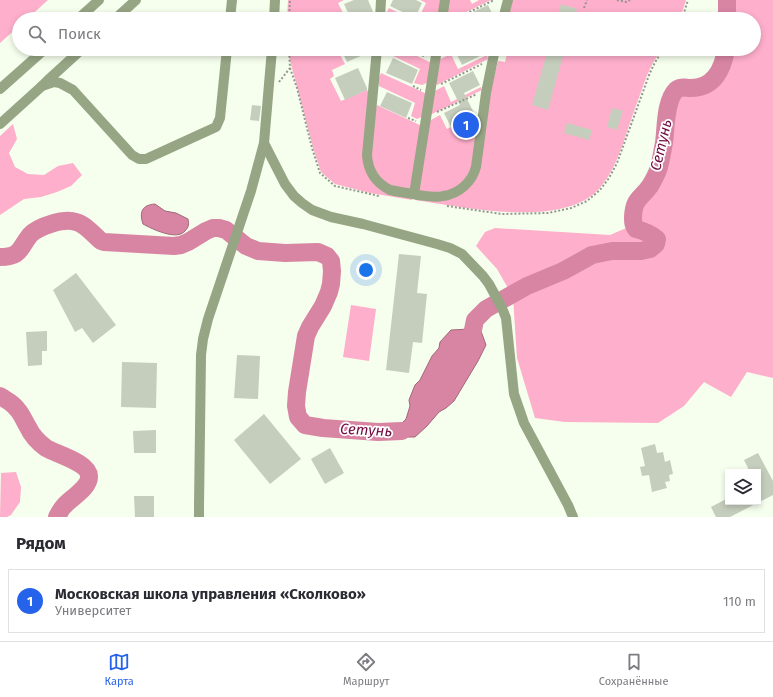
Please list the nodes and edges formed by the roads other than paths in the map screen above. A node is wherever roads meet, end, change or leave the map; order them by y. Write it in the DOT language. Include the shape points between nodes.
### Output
graph roads {
  1 [pos="99,0"];
  2 [pos="136,0"];
  3 [pos="232,0"];
  4 [pos="275,0"];
  5 [pos="381,0"];
  6 [pos="445,0"];
  7 [pos="508,0"];
  8 [pos="86,12"];
  9 [pos="123,12"];
  10 [pos="231,12"];
  11 [pos="274,12"];
  12 [pos="380,12"];
  13 [pos="443,12"];
  14 [pos="505,12"];
  15 [pos="37,56"];
  16 [pos="74,56"];
  17 [pos="226,56"];
  18 [pos="271,56"];
  19 [pos="376,56"];
  20 [pos="436,56"];
  21 [pos="494,56"];
  22 [pos="42,86"];
  23 [pos="0,89"];
  24 [pos="0,124"];
  25 [pos="264,143"];
  26 [pos="414,194"];
  27 [pos="199,517"];
  28 [pos="573,517"];
  1 -- 8 [label="street"];
  2 -- 9 [label="street"];
  3 -- 10 [label="street"];
  4 -- 11 [label="street"];
  5 -- 12 [label="street"];
  6 -- 13 [label="street"];
  7 -- 14 [label="street"];
  15 -- 23 [label="street"];
  16 -- 22 [label="street"];
  17 -- 22 [label="street" via="220,118 216,127 146,159 132,155 73,90 54,82"];
  18 -- 25 [label="street"];
  19 -- 26 [label="street" via="368,165 375,179 384,187"];
  20 -- 26 [label="street"];
  21 -- 26 [label="street" via="475,172 463,188 450,195 435,197"];
  22 -- 24 [label="street"];
  25 -- 27 [label="street" via="203,339"];
  25 -- 28 [label="street" via="285,184 294,196 312,210 450,248 462,254 483,276 506,318 514,394 524,423"];
}
